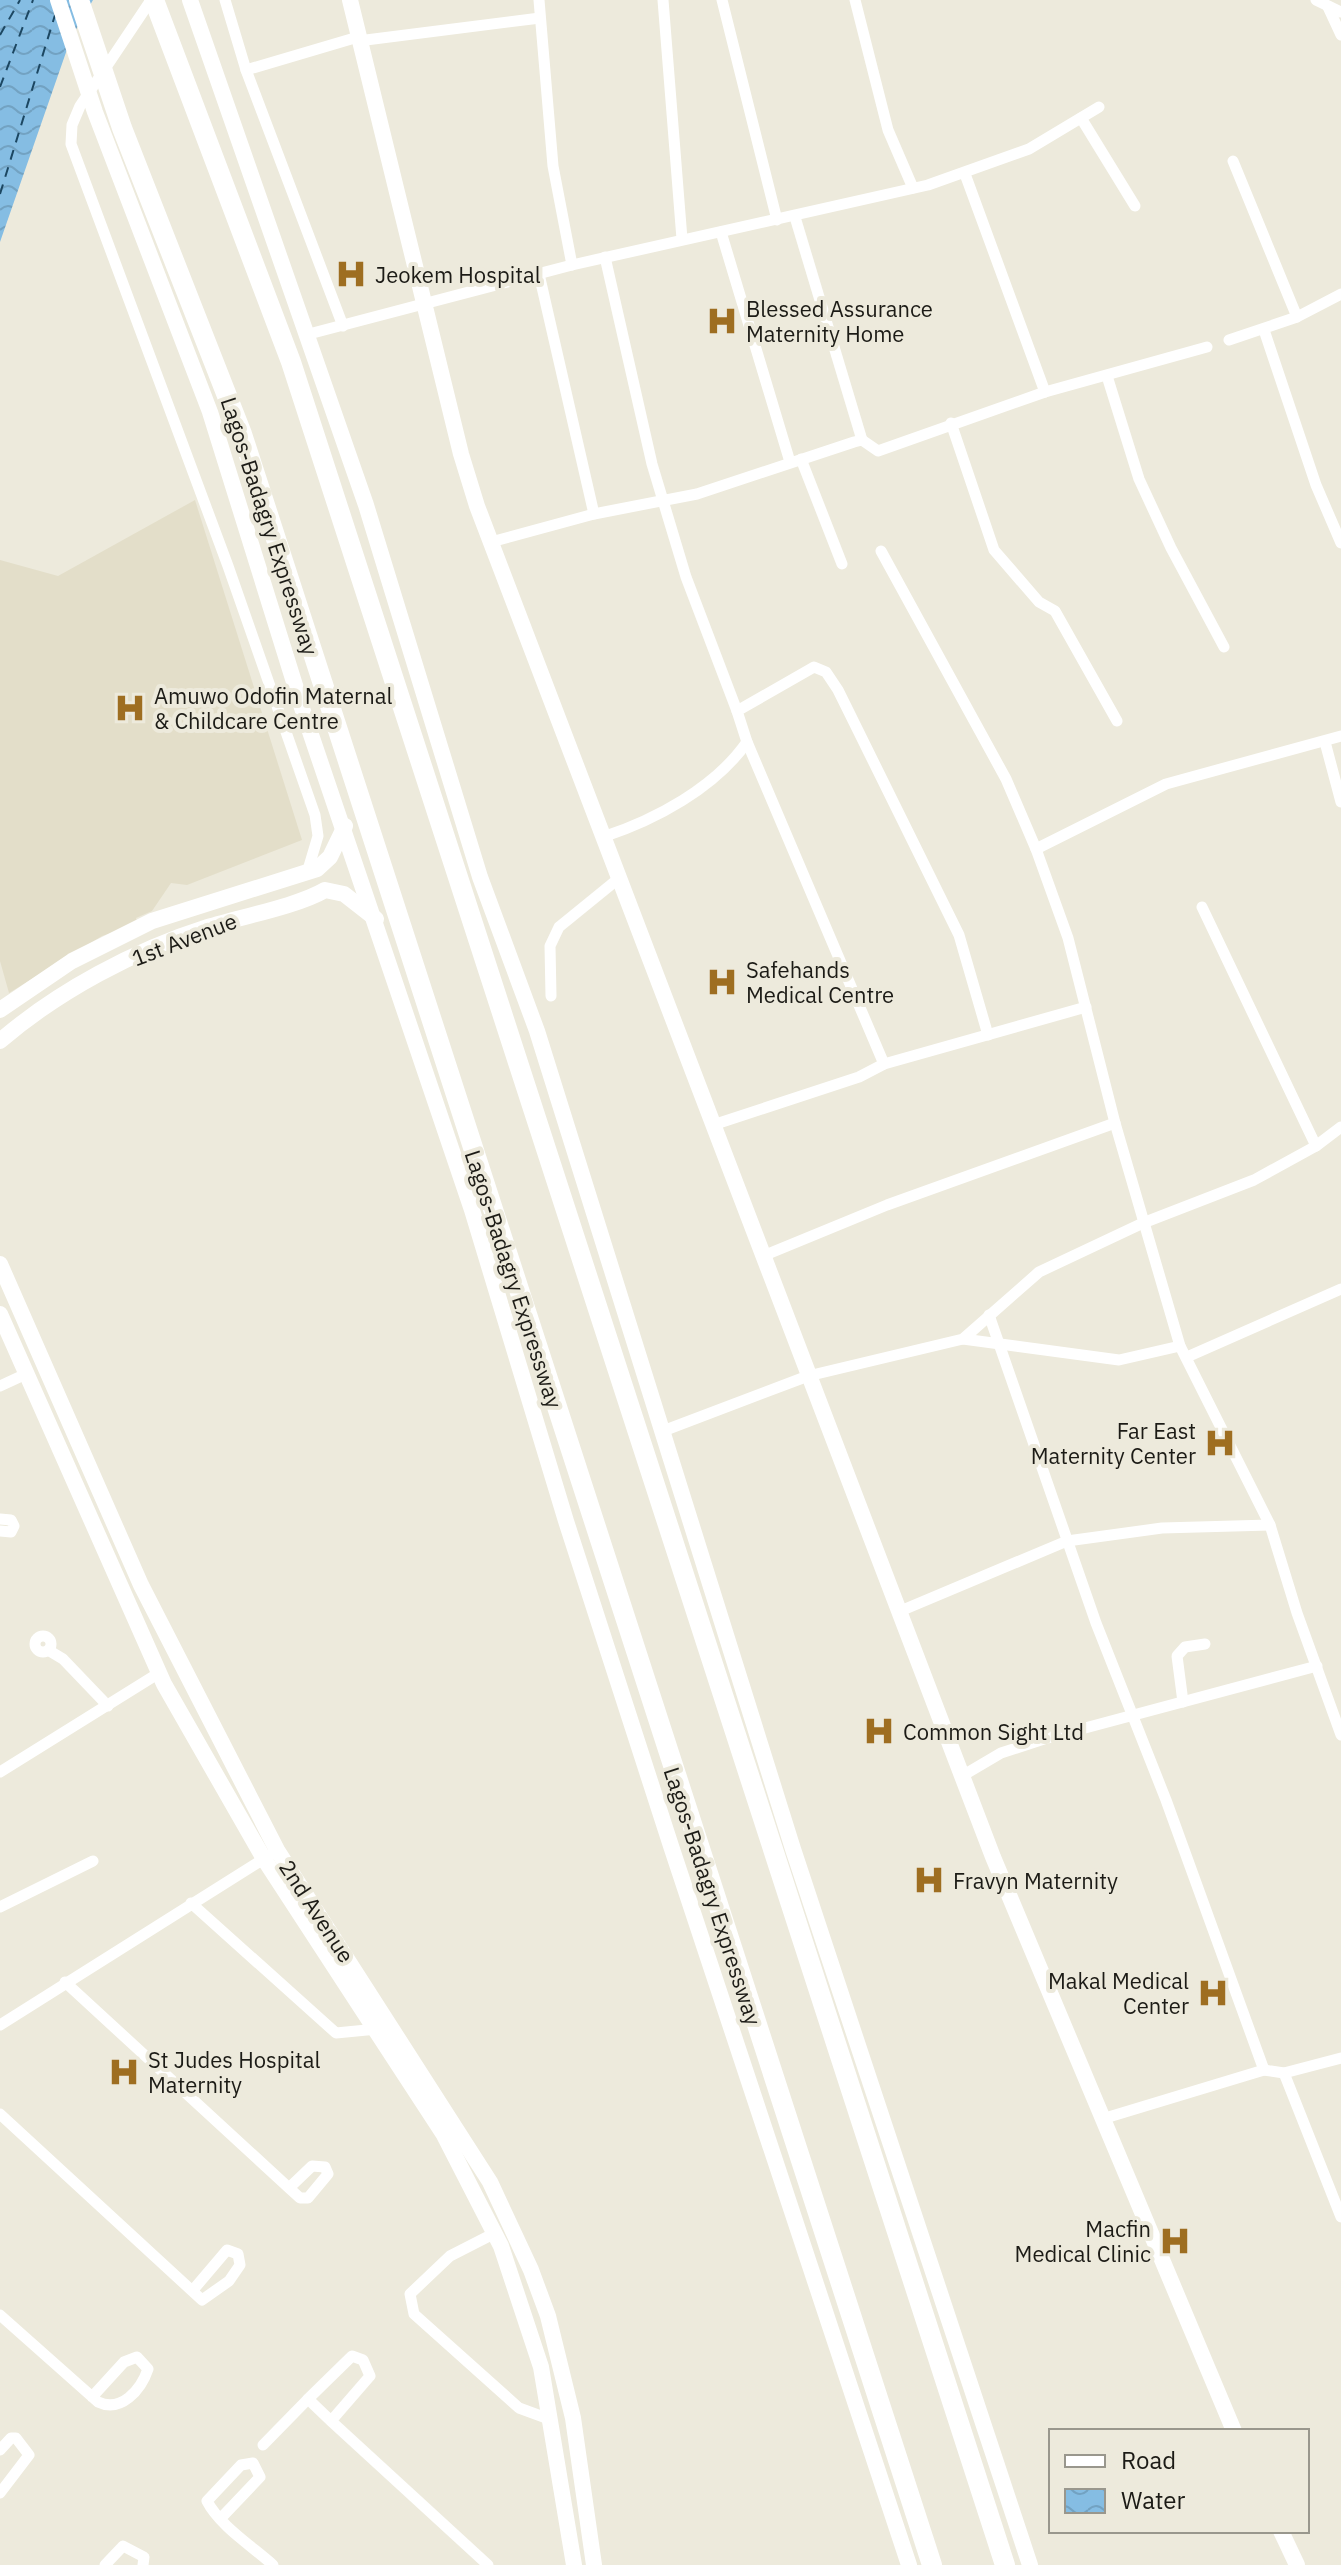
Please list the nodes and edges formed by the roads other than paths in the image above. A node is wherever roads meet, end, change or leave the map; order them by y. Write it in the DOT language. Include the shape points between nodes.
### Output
graph roads {
  1 [pos="58,0"];
  2 [pos="79,0"];
  3 [pos="190,0"];
  4 [pos="225,0"];
  5 [pos="350,0"];
  6 [pos="539,0"];
  7 [pos="663,0"];
  8 [pos="722,0"];
  9 [pos="855,0"];
  10 [pos="1316,0"];
  11 [pos="154,3"];
  12 [pos="1328,7"];
  13 [pos="1341,12"];
  14 [pos="540,18"];
  15 [pos="1341,35"];
  16 [pos="358,39"];
  17 [pos="246,70"];
  18 [pos="1099,107"];
  19 [pos="1081,118"];
  20 [pos="1233,161"];
  21 [pos="965,174"];
  22 [pos="913,188"];
  23 [pos="1135,206"];
  24 [pos="795,217"];
  25 [pos="777,220"];
  26 [pos="721,232"];
  27 [pos="682,239"];
  28 [pos="605,257"];
  29 [pos="572,265"];
  30 [pos="539,274"];
  31 [pos="1341,294"];
  32 [pos="424,305"];
  33 [pos="1297,317"];
  34 [pos="343,326"];
  35 [pos="1264,330"];
  36 [pos="309,334"];
  37 [pos="1229,340"];
  38 [pos="1207,347"];
  39 [pos="1107,376"];
  40 [pos="1045,392"];
  41 [pos="951,423"];
  42 [pos="862,440"];
  43 [pos="795,460"];
  44 [pos="665,501"];
  45 [pos="594,514"];
  46 [pos="491,542"];
  47 [pos="1341,543"];
  48 [pos="881,551"];
  49 [pos="842,564"];
  50 [pos="1224,647"];
  51 [pos="737,711"];
  52 [pos="1117,721"];
  53 [pos="1341,736"];
  54 [pos="747,742"];
  55 [pos="1325,742"];
  56 [pos="1341,802"];
  57 [pos="345,826"];
  58 [pos="603,837"];
  59 [pos="1036,849"];
  60 [pos="307,873"];
  61 [pos="618,879"];
  62 [pos="1202,907"];
  63 [pos="376,920"];
  64 [pos="551,996"];
  65 [pos="1086,1007"];
  66 [pos="0,1010"];
  67 [pos="988,1035"];
  68 [pos="0,1041"];
  69 [pos="884,1064"];
  70 [pos="1115,1123"];
  71 [pos="716,1124"];
  72 [pos="1341,1127"];
  73 [pos="1316,1146"];
  74 [pos="1143,1223"];
  75 [pos="763,1256"];
  76 [pos="0,1264"];
  77 [pos="1341,1289"];
  78 [pos="0,1314"];
  79 [pos="989,1315"];
  80 [pos="963,1339"];
  81 [pos="997,1345"];
  82 [pos="1184,1352"];
  83 [pos="26,1374"];
  84 [pos="808,1376"];
  85 [pos="0,1386"];
  86 [pos="663,1431"];
  87 [pos="0,1519"];
  88 [pos="1270,1525"];
  89 [pos="0,1531"];
  90 [pos="1067,1541"];
  91 [pos="898,1612"];
  92 [pos="1205,1644"];
  93 [pos="48,1650"];
  94 [pos="1317,1666"];
  95 [pos="159,1673"];
  96 [pos="1183,1702"];
  97 [pos="108,1706"];
  98 [pos="1132,1715"];
  99 [pos="1341,1735"];
  100 [pos="0,1772"];
  101 [pos="962,1776"];
  102 [pos="270,1855"];
  103 [pos="93,1861"];
  104 [pos="191,1903"];
  105 [pos="0,1907"];
  106 [pos="65,1982"];
  107 [pos="0,2025"];
  108 [pos="377,2029"];
  109 [pos="1341,2058"];
  110 [pos="1264,2070"];
  111 [pos="1284,2073"];
  112 [pos="0,2114"];
  113 [pos="1102,2119"];
  114 [pos="289,2188"];
  115 [pos="1341,2217"];
  116 [pos="495,2233"];
  117 [pos="193,2290"];
  118 [pos="0,2315"];
  119 [pos="92,2397"];
  120 [pos="308,2399"];
  121 [pos="549,2419"];
  122 [pos="331,2421"];
  123 [pos="1233,2429"];
  124 [pos="263,2445"];
  125 [pos="0,2450"];
  126 [pos="0,2493"];
  127 [pos="222,2517"];
  128 [pos="1282,2533"];
  129 [pos="105,2565"];
  130 [pos="143,2565"];
  131 [pos="273,2565"];
  132 [pos="488,2565"];
  133 [pos="574,2565"];
  134 [pos="594,2565"];
  135 [pos="909,2565"];
  136 [pos="932,2565"];
  137 [pos="1005,2565"];
  138 [pos="1030,2565"];
  139 [pos="1297,2565"];
  1 -- 57 [label="main road, Lagos-Badagry Expressway" via="95,112 210,412 303,711"];
  2 -- 136 [label="highway, Lagos-Badagry Expressway" via="106,84 242,434"];
  3 -- 36 [label="main road"];
  4 -- 17 [label="street"];
  5 -- 16 [label="main road"];
  6 -- 14 [label="street"];
  7 -- 27 [label="street"];
  8 -- 25 [label="street"];
  9 -- 22 [label="street" via="888,130"];
  10 -- 12 [label="street"];
  11 -- 60 [label="street" via="80,106 71,144 315,815 318,836"];
  11 -- 137 [label="highway" via="291,362"];
  12 -- 13 [label="street"];
  12 -- 15 [label="street"];
  14 -- 16 [label="street"];
  14 -- 29 [label="street" via="553,166"];
  16 -- 17 [label="street"];
  16 -- 32 [label="main road"];
  17 -- 34 [label="street"];
  18 -- 19 [label="street"];
  19 -- 21 [label="street" via="1029,149"];
  19 -- 23 [label="street"];
  20 -- 33 [label="street"];
  21 -- 22 [label="street"];
  21 -- 40 [label="street"];
  22 -- 24 [label="street"];
  24 -- 25 [label="street"];
  24 -- 42 [label="street"];
  25 -- 26 [label="street"];
  26 -- 27 [label="street"];
  26 -- 43 [label="street"];
  27 -- 28 [label="street"];
  28 -- 29 [label="street"];
  28 -- 44 [label="street"];
  29 -- 30 [label="street"];
  30 -- 32 [label="street"];
  30 -- 45 [label="street"];
  31 -- 33 [label="street"];
  32 -- 34 [label="street"];
  32 -- 46 [label="main road" via="461,454"];
  33 -- 35 [label="street"];
  34 -- 36 [label="street"];
  35 -- 37 [label="street"];
  35 -- 47 [label="street"];
  36 -- 86 [label="main road" via="480,877 537,1031"];
  38 -- 39 [label="street"];
  39 -- 40 [label="street"];
  39 -- 50 [label="street" via="1139,479"];
  40 -- 41 [label="street"];
  41 -- 42 [label="street" via="878,451"];
  41 -- 52 [label="street" via="994,550 1039,602 1055,611"];
  42 -- 43 [label="street"];
  43 -- 44 [label="street"];
  43 -- 49 [label="street"];
  44 -- 45 [label="street"];
  44 -- 51 [label="street" via="686,577"];
  45 -- 46 [label="street"];
  46 -- 58 [label="main road"];
  48 -- 59 [label="street" via="1000,767"];
  51 -- 54 [label="street"];
  51 -- 67 [label="street" via="814,667 826,672 959,935"];
  53 -- 55 [label="street"];
  54 -- 58 [label="street" via="691,793 644,822"];
  54 -- 69 [label="street"];
  55 -- 56 [label="street"];
  55 -- 59 [label="street" via="1166,784"];
  57 -- 60 [label="main road, 1st Avenue" via="330,857"];
  57 -- 63 [label="main road, Lagos-Badagry Expressway"];
  58 -- 61 [label="main road"];
  59 -- 65 [label="street"];
  60 -- 66 [label="main road, 1st Avenue" via="152,921 72,961"];
  61 -- 64 [label="street" via="559,927 550,946"];
  61 -- 71 [label="main road"];
  62 -- 73 [label="street"];
  63 -- 68 [label="main road, 1st Avenue" via="344,894 325,890 207,927 109,971"];
  63 -- 135 [label="main road, Lagos-Badagry Expressway" via="468,1196 661,1816"];
  65 -- 67 [label="street"];
  65 -- 70 [label="street"];
  67 -- 69 [label="street"];
  69 -- 71 [label="street"];
  70 -- 74 [label="street"];
  70 -- 75 [label="street"];
  71 -- 75 [label="main road"];
  72 -- 73 [label="street"];
  73 -- 74 [label="street" via="1217,1197"];
  74 -- 79 [label="street" via="1039,1272"];
  74 -- 82 [label="street"];
  75 -- 84 [label="main road"];
  76 -- 102 [label="main road, 2nd Avenue" via="148,1600"];
  77 -- 82 [label="street"];
  78 -- 83 [label="main road, 2nd Avenue"];
  79 -- 80 [label="street"];
  79 -- 81 [label="street"];
  80 -- 81 [label="street"];
  80 -- 84 [label="street"];
  81 -- 82 [label="street" via="1119,1360"];
  81 -- 90 [label="street"];
  82 -- 88 [label="street"];
  83 -- 85 [label="street"];
  83 -- 95 [label="main road, 2nd Avenue"];
  84 -- 86 [label="street"];
  84 -- 91 [label="main road"];
  86 -- 138 [label="main road" via="793,1849"];
  87 -- 89 [label="street" via="11,1520 14,1526 11,1532"];
  88 -- 90 [label="street" via="1162,1528"];
  88 -- 94 [label="street"];
  90 -- 91 [label="street"];
  90 -- 98 [label="street"];
  91 -- 101 [label="main road"];
  92 -- 96 [label="street" via="1185,1647 1177,1656"];
  93 -- 97 [label="street"];
  94 -- 96 [label="street"];
  94 -- 99 [label="street"];
  95 -- 97 [label="street"];
  95 -- 102 [label="main road, 2nd Avenue"];
  96 -- 98 [label="street"];
  97 -- 100 [label="street"];
  98 -- 101 [label="street" via="1001,1753"];
  98 -- 110 [label="street"];
  101 -- 113 [label="main road"];
  102 -- 104 [label="street"];
  102 -- 108 [label="main road, 2nd Avenue"];
  102 -- 134 [label="main road, 2nd Avenue" via="490,2182 531,2270 564,2377"];
  103 -- 105 [label="street"];
  104 -- 106 [label="street"];
  104 -- 108 [label="street" via="336,2033"];
  106 -- 107 [label="street"];
  106 -- 114 [label="street"];
  108 -- 116 [label="main road, 2nd Avenue" via="444,2135"];
  109 -- 111 [label="street"];
  110 -- 111 [label="street"];
  110 -- 113 [label="street"];
  111 -- 115 [label="street"];
  112 -- 117 [label="street"];
  113 -- 123 [label="main road"];
  116 -- 121 [label="main road, 2nd Avenue" via="541,2367"];
  116 -- 121 [label="street" via="450,2256 410,2294 409,2304 519,2408"];
  117 -- 117 [label="street" via="227,2250 238,2254 240,2265 212,2295 202,2300"];
  118 -- 119 [label="street"];
  119 -- 119 [label="street" via="117,2407 144,2380 144,2362 137,2357 124,2362"];
  120 -- 122 [label="street"];
  120 -- 122 [label="street" via="345,2359 363,2360 370,2376"];
  120 -- 124 [label="street"];
  121 -- 133 [label="main road, 2nd Avenue"];
  122 -- 132 [label="street"];
  125 -- 126 [label="street" via="16,2438 29,2455"];
  127 -- 127 [label="street" via="207,2501 241,2465 253,2463 260,2477"];
  127 -- 131 [label="street"];
  128 -- 139 [label="main road"];
  129 -- 130 [label="street" via="123,2546 144,2557"];
}
